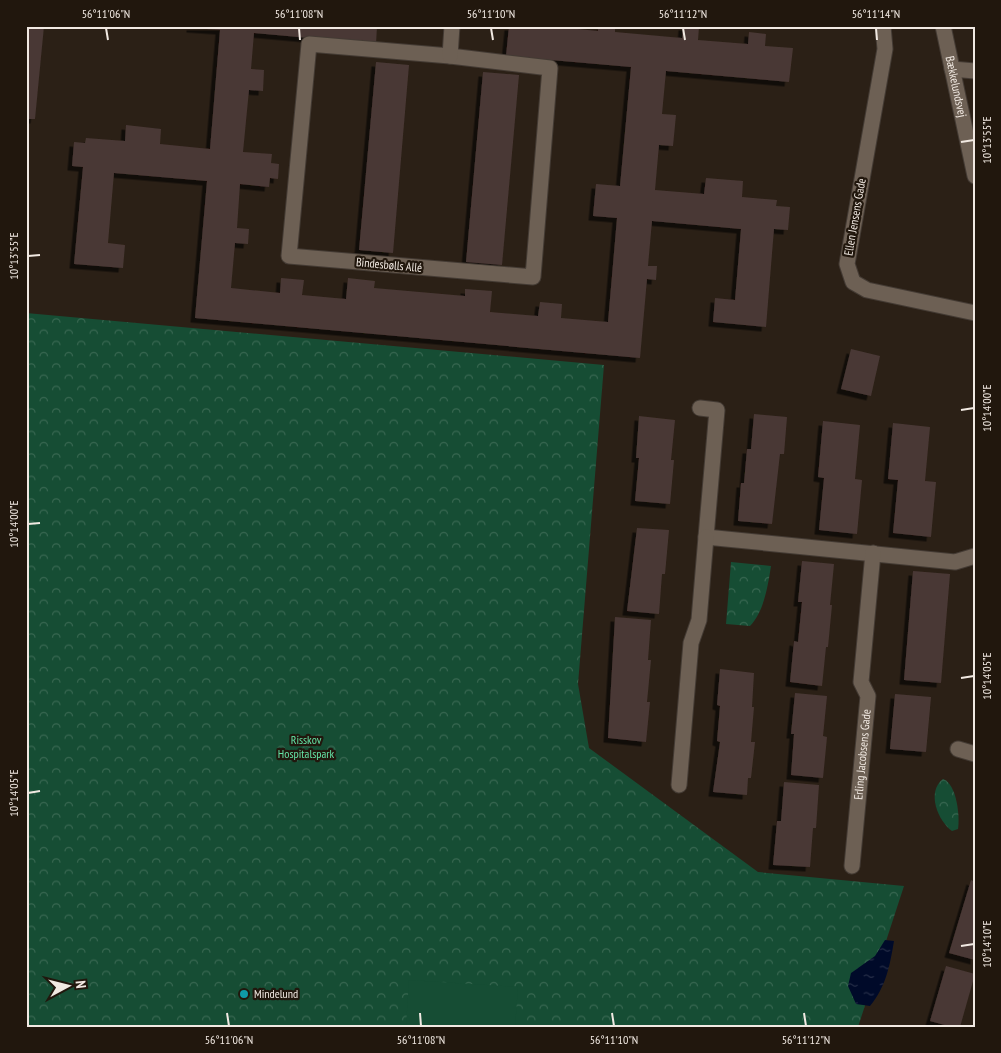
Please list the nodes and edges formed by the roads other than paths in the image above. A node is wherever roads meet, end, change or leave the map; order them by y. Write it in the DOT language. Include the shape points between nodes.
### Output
graph roads {
  1 [pos="452,26"];
  2 [pos="883,26"];
  3 [pos="943,26"];
  4 [pos="450,56"];
  5 [pos="952,68"];
  6 [pos="975,72"];
  7 [pos="975,176"];
  8 [pos="975,313"];
  9 [pos="700,408"];
  10 [pos="706,537"];
  11 [pos="873,553"];
  12 [pos="975,556"];
  13 [pos="958,749"];
  14 [pos="975,754"];
  15 [pos="678,785"];
  16 [pos="852,866"];
  1 -- 4 [label="street"];
  2 -- 8 [label="street, Ellen Jensens Gade" via="884,49 847,264 853,282 867,290"];
  3 -- 5 [label="street, Bækkelundsvej"];
  4 -- 4 [label="street, Bindesbølls Allé" via="550,68 533,276 289,256 309,44"];
  5 -- 6 [label="street"];
  5 -- 7 [label="street, Bækkelundsvej"];
  9 -- 10 [label="street" via="717,410"];
  10 -- 11 [label="street"];
  10 -- 15 [label="street" via="699,620 691,643"];
  11 -- 12 [label="street" via="955,562"];
  11 -- 16 [label="street, Erling Jacobsens Gade" via="861,682 868,696"];
  13 -- 14 [label="street"];
}
